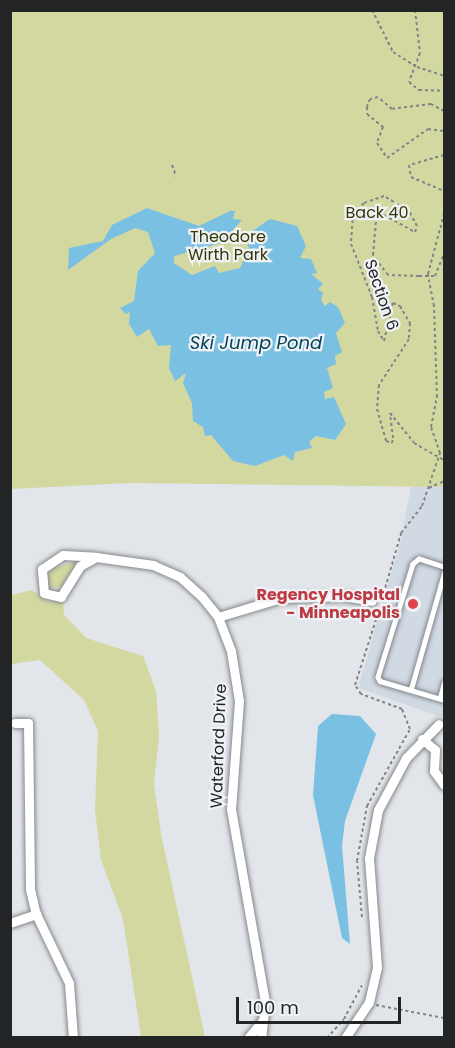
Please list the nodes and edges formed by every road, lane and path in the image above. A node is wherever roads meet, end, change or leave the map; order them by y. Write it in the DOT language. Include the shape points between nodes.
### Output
graph roads {
  1 [pos="372,10"];
  2 [pos="415,10"];
  3 [pos="417,67"];
  4 [pos="444,76"];
  5 [pos="444,91"];
  6 [pos="444,111"];
  7 [pos="444,131"];
  8 [pos="444,155"];
  9 [pos="172,165"];
  10 [pos="176,176"];
  11 [pos="444,191"];
  12 [pos="444,214"];
  13 [pos="444,254"];
  14 [pos="438,460"];
  15 [pos="444,460"];
  16 [pos="444,481"];
  17 [pos="429,488"];
  18 [pos="96,556"];
  19 [pos="444,567"];
  20 [pos="444,573"];
  21 [pos="383,596"];
  22 [pos="372,601"];
  23 [pos="218,617"];
  24 [pos="444,683"];
  25 [pos="411,689"];
  26 [pos="442,699"];
  27 [pos="442,721"];
  28 [pos="15,723"];
  29 [pos="422,739"];
  30 [pos="444,745"];
  31 [pos="435,750"];
  32 [pos="444,784"];
  33 [pos="36,914"];
  34 [pos="10,923"];
  35 [pos="358,996"];
  36 [pos="369,1002"];
  37 [pos="265,1018"];
  38 [pos="444,1018"];
  39 [pos="73,1038"];
  40 [pos="248,1038"];
  41 [pos="261,1038"];
  42 [pos="345,1038"];
  1 -- 3 [label="path" via="393,52"];
  2 -- 3 [label="path"];
  3 -- 4 [label="path"];
  3 -- 5 [label="path" via="409,77 413,88"];
  6 -- 7 [label="path" via="431,104 392,109 378,97 370,99 367,107 368,114 383,127 377,143 387,158 428,129"];
  8 -- 11 [label="path" via="409,165 411,177"];
  9 -- 10 [label="path"];
  12 -- 14 [label="path" via="428,274 434,306 437,397 431,427"];
  13 -- 14 [label="path, Section 6, bridge" via="435,276 388,275 373,255 376,218 384,215 415,232 417,226 409,211 384,196 364,203 353,214 351,244 372,297 378,331 384,341 393,303 400,306 410,323 409,339 379,386 377,410 386,441 392,443 393,438 390,413 414,443"];
  14 -- 15 [label="path"];
  14 -- 17 [label="path"];
  16 -- 17 [label="path"];
  17 -- 21 [label="path" via="401,533"];
  18 -- 18 [label="street, Waterford Drive" via="55,558 40,576 44,593 61,597 81,566"];
  18 -- 23 [label="street, Waterford Drive" via="167,570 193,586"];
  19 -- 25 [label="lane" via="419,559 413,564 378,677"];
  20 -- 25 [label="lane"];
  22 -- 23 [label="street" via="344,596 281,598"];
  23 -- 37 [label="street, Waterford Drive" via="239,689 232,820"];
  24 -- 26 [label="lane"];
  25 -- 26 [label="lane"];
  27 -- 29 [label="street"];
  28 -- 33 [label="street" via="28,723 28,877"];
  29 -- 31 [label="street"];
  29 -- 36 [label="street" via="390,783 371,834 369,877 378,958"];
  30 -- 31 [label="street"];
  31 -- 32 [label="street" via="434,771"];
  33 -- 34 [label="street"];
  33 -- 39 [label="street" via="66,974"];
  35 -- 36 [label="path"];
  36 -- 38 [label="path" via="385,1010"];
  36 -- 42 [label="street"];
  37 -- 40 [label="street"];
  37 -- 41 [label="street, Waterford Drive"];
}
